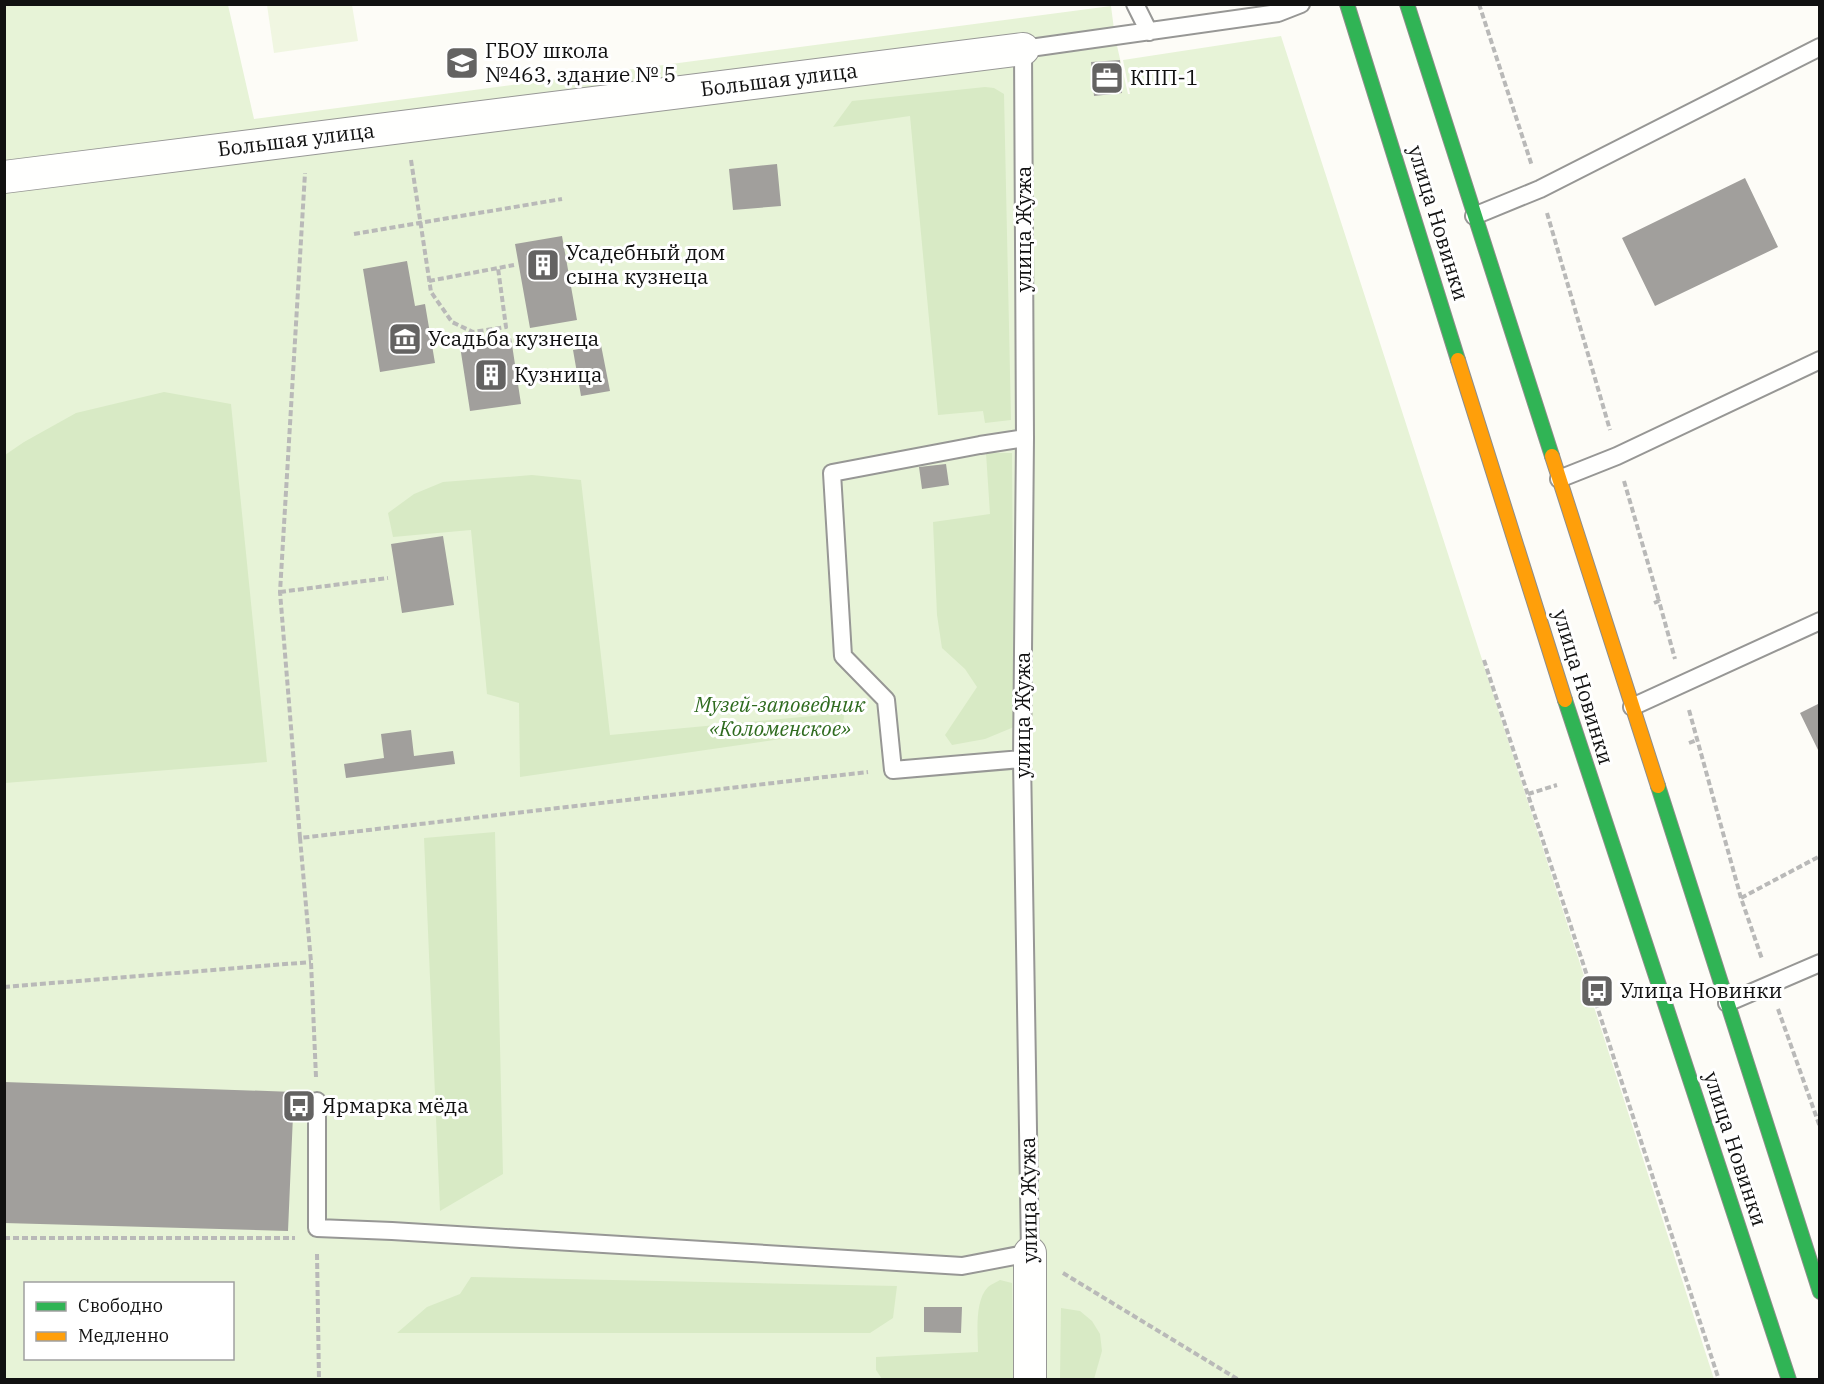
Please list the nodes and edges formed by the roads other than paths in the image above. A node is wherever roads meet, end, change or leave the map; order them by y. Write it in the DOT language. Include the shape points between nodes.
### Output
graph roads {
  1 [pos="1135,4"];
  2 [pos="1301,4"];
  3 [pos="1347,4"];
  4 [pos="1407,4"];
  5 [pos="1149,32"];
  6 [pos="1820,47"];
  7 [pos="1023,50"];
  8 [pos="4,177"];
  9 [pos="1474,216"];
  10 [pos="1820,360"];
  11 [pos="1025,438"];
  12 [pos="1559,479"];
  13 [pos="1820,621"];
  14 [pos="1632,707"];
  15 [pos="1022,759"];
  16 [pos="1820,963"];
  17 [pos="1727,1003"];
  18 [pos="317,1101"];
  19 [pos="1030,1253"];
  20 [pos="1820,1292"];
  21 [pos="1030,1380"];
  22 [pos="1789,1380"];
  1 -- 5 [label="lane"];
  2 -- 5 [label="lane, Большая улица" via="1278,13"];
  3 -- 22 [label="street, улица Новинки" via="1588,774"];
  4 -- 9 [label="street, улица Новинки"];
  5 -- 7 [label="lane, Большая улица"];
  6 -- 9 [label="lane" via="1540,189"];
  7 -- 8 [label="street, Большая улица"];
  7 -- 11 [label="lane, улица Жужа"];
  9 -- 12 [label="street, улица Новинки"];
  10 -- 12 [label="lane" via="1617,456"];
  11 -- 15 [label="lane, улица Жужа"];
  11 -- 15 [label="lane" via="832,473 843,656 886,700 893,770"];
  12 -- 14 [label="street, улица Новинки"];
  13 -- 14 [label="lane"];
  14 -- 17 [label="street, улица Новинки"];
  15 -- 19 [label="lane, улица Жужа"];
  16 -- 17 [label="lane"];
  17 -- 20 [label="street, улица Новинки"];
  18 -- 19 [label="lane" via="317,1228 962,1266"];
  19 -- 21 [label="street, улица Жужа"];
}
